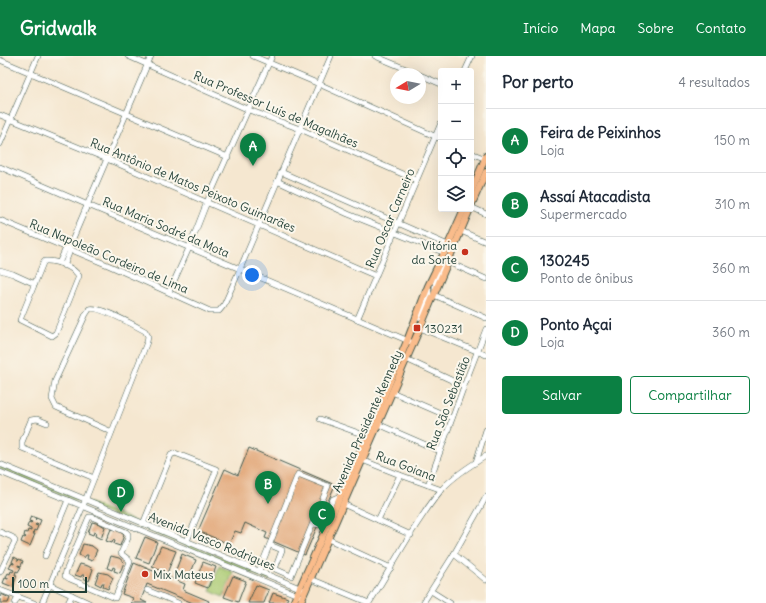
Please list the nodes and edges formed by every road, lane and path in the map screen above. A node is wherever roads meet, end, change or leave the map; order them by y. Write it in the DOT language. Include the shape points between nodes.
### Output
graph roads {
  1 [pos="38,56"];
  2 [pos="128,56"];
  3 [pos="151,56"];
  4 [pos="253,56"];
  5 [pos="272,56"];
  6 [pos="331,56"];
  7 [pos="375,56"];
  8 [pos="472,56"];
  9 [pos="0,60"];
  10 [pos="269,63"];
  11 [pos="148,64"];
  12 [pos="404,68"];
  13 [pos="466,68"];
  14 [pos="31,73"];
  15 [pos="426,77"];
  16 [pos="438,83"];
  17 [pos="319,84"];
  18 [pos="249,110"];
  19 [pos="127,113"];
  20 [pos="0,115"];
  21 [pos="12,119"];
  22 [pos="300,129"];
  23 [pos="438,130"];
  24 [pos="435,136"];
  25 [pos="438,138"];
  26 [pos="0,144"];
  27 [pos="474,153"];
  28 [pos="228,157"];
  29 [pos="486,158"];
  30 [pos="107,159"];
  31 [pos="0,167"];
  32 [pos="281,172"];
  33 [pos="486,172"];
  34 [pos="416,180"];
  35 [pos="277,181"];
  36 [pos="474,185"];
  37 [pos="317,188"];
  38 [pos="312,198"];
  39 [pos="474,200"];
  40 [pos="207,202"];
  41 [pos="352,204"];
  42 [pos="88,205"];
  43 [pos="474,208"];
  44 [pos="463,212"];
  45 [pos="469,212"];
  46 [pos="348,214"];
  47 [pos="486,214"];
  48 [pos="0,220"];
  49 [pos="258,224"];
  50 [pos="398,224"];
  51 [pos="461,231"];
  52 [pos="394,233"];
  53 [pos="486,242"];
  54 [pos="448,245"];
  55 [pos="189,248"];
  56 [pos="69,249"];
  57 [pos="444,254"];
  58 [pos="448,262"];
  59 [pos="59,264"];
  60 [pos="64,266"];
  61 [pos="240,269"];
  62 [pos="0,270"];
  63 [pos="376,276"];
  64 [pos="486,279"];
  65 [pos="35,284"];
  66 [pos="168,292"];
  67 [pos="435,293"];
  68 [pos="486,318"];
  69 [pos="357,320"];
  70 [pos="420,328"];
  71 [pos="486,329"];
  72 [pos="407,341"];
  73 [pos="413,344"];
  74 [pos="478,352"];
  75 [pos="486,355"];
  76 [pos="406,359"];
  77 [pos="464,386"];
  78 [pos="392,392"];
  79 [pos="452,418"];
  80 [pos="320,419"];
  81 [pos="48,423"];
  82 [pos="378,424"];
  83 [pos="486,430"];
  84 [pos="112,432"];
  85 [pos="366,436"];
  86 [pos="440,451"];
  87 [pos="486,456"];
  88 [pos="362,460"];
  89 [pos="476,462"];
  90 [pos="0,464"];
  91 [pos="0,472"];
  92 [pos="400,475"];
  93 [pos="94,478"];
  94 [pos="428,485"];
  95 [pos="442,490"];
  96 [pos="340,496"];
  97 [pos="486,497"];
  98 [pos="86,499"];
  99 [pos="68,500"];
  100 [pos="343,504"];
  101 [pos="83,506"];
  102 [pos="109,517"];
  103 [pos="117,520"];
  104 [pos="378,520"];
  105 [pos="103,522"];
  106 [pos="143,524"];
  107 [pos="313,524"];
  108 [pos="117,528"];
  109 [pos="0,532"];
  110 [pos="411,535"];
  111 [pos="328,540"];
  112 [pos="187,541"];
  113 [pos="270,545"];
  114 [pos="454,554"];
  115 [pos="45,556"];
  116 [pos="391,568"];
  117 [pos="259,571"];
  118 [pos="0,572"];
  119 [pos="273,577"];
  120 [pos="311,579"];
  121 [pos="486,580"];
  122 [pos="270,584"];
  123 [pos="50,585"];
  124 [pos="302,589"];
  125 [pos="0,590"];
  126 [pos="147,590"];
  127 [pos="431,591"];
  128 [pos="72,595"];
  129 [pos="18,597"];
  130 [pos="299,598"];
  131 [pos="166,601"];
  132 [pos="15,603"];
  133 [pos="34,603"];
  134 [pos="42,603"];
  135 [pos="68,603"];
  136 [pos="89,603"];
  137 [pos="178,603"];
  138 [pos="292,603"];
  139 [pos="369,603"];
  140 [pos="423,603"];
  141 [pos="450,603"];
  1 -- 14 [label="street"];
  2 -- 11 [label="street, Rua Professor Luís de Magalhães"];
  3 -- 11 [label="street"];
  4 -- 10 [label="street"];
  5 -- 10 [label="street"];
  6 -- 17 [label="street"];
  7 -- 12 [label="street"];
  8 -- 13 [label="street"];
  9 -- 14 [label="street"];
  10 -- 17 [label="street"];
  10 -- 18 [label="street"];
  11 -- 18 [label="street, Rua Professor Luís de Magalhães"];
  11 -- 19 [label="street"];
  14 -- 19 [label="street"];
  14 -- 21 [label="street"];
  15 -- 16 [label="street"];
  17 -- 22 [label="street"];
  17 -- 24 [label="street"];
  18 -- 22 [label="street, Rua Professor Luís de Magalhães"];
  18 -- 28 [label="street"];
  19 -- 28 [label="street"];
  19 -- 30 [label="street"];
  20 -- 21 [label="street, Rua Antônio de Matos Peixoto Guimarães"];
  21 -- 26 [label="street"];
  21 -- 30 [label="street, Rua Antônio de Matos Peixoto Guimarães"];
  22 -- 32 [label="street"];
  22 -- 34 [label="street, Rua Professor Luís de Magalhães"];
  23 -- 24 [label="street, Rua Oscar Carneiro"];
  24 -- 25 [label="street"];
  24 -- 34 [label="street, Rua Oscar Carneiro"];
  27 -- 29 [label="street"];
  28 -- 40 [label="street"];
  29 -- 36 [label="main road"];
  30 -- 40 [label="street, Rua Antônio de Matos Peixoto Guimarães"];
  30 -- 42 [label="street"];
  31 -- 42 [label="street, Rua Maria Sodré da Mota"];
  32 -- 35 [label="street"];
  32 -- 37 [label="street"];
  33 -- 39 [label="main road, Avenida Presidente Kennedy"];
  34 -- 50 [label="street, Rua Oscar Carneiro"];
  35 -- 38 [label="street"];
  35 -- 49 [label="street"];
  37 -- 38 [label="street"];
  37 -- 41 [label="street"];
  38 -- 46 [label="street"];
  40 -- 49 [label="street, Rua Antônio de Matos Peixoto Guimarães"];
  40 -- 55 [label="street"];
  41 -- 46 [label="street"];
  41 -- 50 [label="street"];
  42 -- 55 [label="street, Rua Maria Sodré da Mota"];
  42 -- 56 [label="street"];
  43 -- 47 [label="street"];
  44 -- 54 [label="main road, Avenida Presidente Kennedy"];
  45 -- 51 [label="main road, Avenida Presidente Kennedy"];
  46 -- 52 [label="street"];
  48 -- 56 [label="street, Rua Napoleão Cordeiro de Lima"];
  49 -- 61 [label="street"];
  49 -- 63 [label="street, Rua Antônio de Matos Peixoto Guimarães"];
  50 -- 52 [label="street, Rua Oscar Carneiro"];
  50 -- 54 [label="street"];
  51 -- 53 [label="street"];
  51 -- 58 [label="main road, Avenida Presidente Kennedy"];
  52 -- 57 [label="street"];
  52 -- 63 [label="street, Rua Oscar Carneiro"];
  54 -- 57 [label="main road, Avenida Presidente Kennedy"];
  55 -- 61 [label="street, Rua Maria Sodré da Mota"];
  55 -- 66 [label="street"];
  56 -- 59 [label="street"];
  56 -- 60 [label="street"];
  56 -- 66 [label="street, Rua Napoleão Cordeiro de Lima"];
  57 -- 72 [label="main road, Avenida Presidente Kennedy" via="428,286"];
  58 -- 64 [label="street"];
  58 -- 67 [label="main road, Avenida Presidente Kennedy"];
  59 -- 60 [label="street"];
  59 -- 65 [label="street" via="46,261 43,263"];
  60 -- 65 [label="street" via="76,272 79,278 56,333 52,336 20,320"];
  61 -- 66 [label="street, Rua Napoleão Cordeiro de Lima" via="219,311 210,311"];
  61 -- 69 [label="street, Rua Maria Sodré da Mota"];
  62 -- 65 [label="street"];
  63 -- 69 [label="street, Rua Oscar Carneiro"];
  67 -- 68 [label="street"];
  67 -- 70 [label="main road, Avenida Presidente Kennedy"];
  69 -- 72 [label="street, Rua Maria Sodré da Mota"];
  70 -- 73 [label="main road, Avenida Presidente Kennedy"];
  70 -- 74 [label="street"];
  71 -- 74 [label="street, Rua São Sebastião"];
  72 -- 73 [label="street, Rua Maria Sodré da Mota"];
  72 -- 85 [label="main road, Avenida Presidente Kennedy"];
  73 -- 76 [label="main road, Avenida Presidente Kennedy"];
  74 -- 75 [label="street"];
  74 -- 77 [label="street, Rua São Sebastião"];
  76 -- 77 [label="street"];
  76 -- 78 [label="main road, Avenida Presidente Kennedy"];
  77 -- 79 [label="street, Rua São Sebastião"];
  78 -- 79 [label="street"];
  78 -- 82 [label="main road, Avenida Presidente Kennedy"];
  79 -- 86 [label="street, Rua São Sebastião"];
  80 -- 85 [label="street"];
  81 -- 93 [label="street" via="37,419 31,420 22,448"];
  82 -- 86 [label="street"];
  82 -- 88 [label="main road, Avenida Presidente Kennedy"];
  83 -- 89 [label="street"];
  84 -- 84 [label="street" via="56,407 52,400 55,381 89,309 102,310 145,330 148,336"];
  84 -- 93 [label="street"];
  85 -- 96 [label="main road, Avenida Presidente Kennedy"];
  86 -- 94 [label="street, Rua São Sebastião"];
  87 -- 89 [label="street"];
  88 -- 92 [label="street, Rua Goiana"];
  88 -- 100 [label="main road, Avenida Presidente Kennedy"];
  89 -- 95 [label="street"];
  90 -- 98 [label="street, Avenida Vasco Rodrigues"];
  91 -- 99 [label="street, Avenida Vasco Rodrigues"];
  92 -- 94 [label="street, Rua Goiana"];
  92 -- 104 [label="street"];
  93 -- 98 [label="street"];
  94 -- 95 [label="street, Rua Goiana"];
  95 -- 110 [label="street"];
  96 -- 107 [label="street" via="333,499 321,525"];
  96 -- 124 [label="main road, Avenida Presidente Kennedy"];
  97 -- 114 [label="street"];
  98 -- 101 [label="street"];
  98 -- 106 [label="street, Avenida Vasco Rodrigues"];
  99 -- 101 [label="street, Avenida Vasco Rodrigues"];
  99 -- 115 [label="street"];
  100 -- 104 [label="street"];
  100 -- 111 [label="main road, Avenida Presidente Kennedy"];
  101 -- 102 [label="street, Avenida Vasco Rodrigues"];
  101 -- 123 [label="street"];
  102 -- 103 [label="street, Avenida Vasco Rodrigues"];
  102 -- 105 [label="street"];
  103 -- 108 [label="street"];
  103 -- 122 [label="street, Avenida Vasco Rodrigues"];
  104 -- 110 [label="street"];
  105 -- 108 [label="street"];
  105 -- 108 [label="street" via="89,518 65,576 114,598 130,562 121,553 128,534"];
  106 -- 112 [label="street, Avenida Vasco Rodrigues"];
  106 -- 112 [label="street" via="171,455 175,453 210,466 216,471"];
  107 -- 113 [label="street" via="291,576 275,568 282,550"];
  107 -- 113 [label="street" via="328,486 298,474"];
  109 -- 118 [label="street" via="12,537 15,542"];
  110 -- 116 [label="street"];
  111 -- 116 [label="street"];
  111 -- 120 [label="main road, Avenida Presidente Kennedy"];
  112 -- 117 [label="street, Avenida Vasco Rodrigues"];
  113 -- 117 [label="street"];
  114 -- 121 [label="street"];
  114 -- 127 [label="street"];
  116 -- 139 [label="street"];
  117 -- 119 [label="street, Avenida Vasco Rodrigues"];
  119 -- 122 [label="street"];
  119 -- 124 [label="street, Avenida Vasco Rodrigues"];
  120 -- 124 [label="main road, Avenida Presidente Kennedy"];
  120 -- 139 [label="street"];
  122 -- 130 [label="street, Avenida Vasco Rodrigues"];
  123 -- 128 [label="street"];
  123 -- 134 [label="street"];
  124 -- 130 [label="main road, Avenida Presidente Kennedy"];
  125 -- 129 [label="street"];
  126 -- 131 [label="street"];
  127 -- 140 [label="street"];
  127 -- 141 [label="street"];
  128 -- 135 [label="street"];
  128 -- 136 [label="street"];
  129 -- 132 [label="street"];
  129 -- 133 [label="street"];
  130 -- 138 [label="main road, Avenida Presidente Kennedy"];
  131 -- 137 [label="street"];
}
